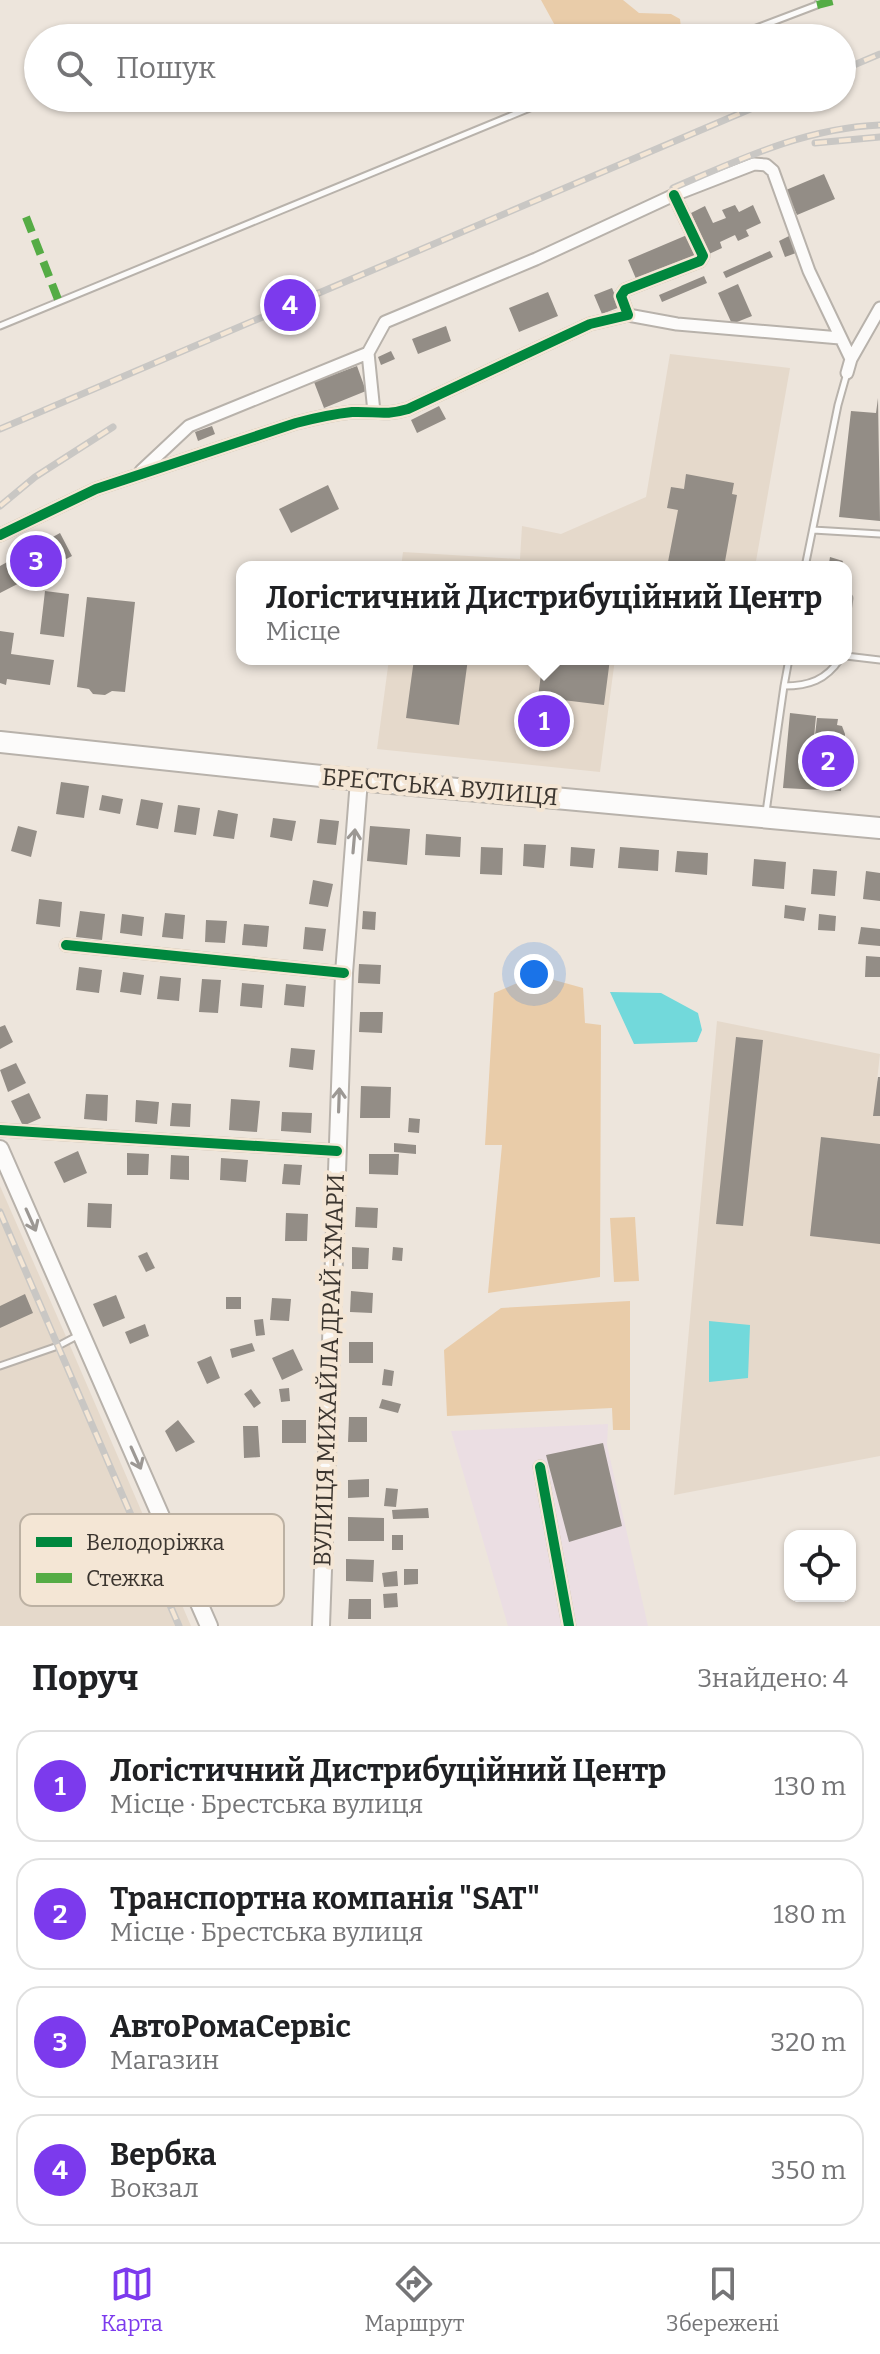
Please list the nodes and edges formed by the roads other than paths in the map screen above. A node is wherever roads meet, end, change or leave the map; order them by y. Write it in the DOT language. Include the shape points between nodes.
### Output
graph roads {
  1 [pos="820,0"];
  2 [pos="767,24"];
  3 [pos="520,112"];
  4 [pos="674,195"];
  5 [pos="880,308"];
  6 [pos="628,315"];
  7 [pos="0,326"];
  8 [pos="840,338"];
  9 [pos="368,353"];
  10 [pos="851,359"];
  11 [pos="847,373"];
  12 [pos="374,412"];
  13 [pos="138,474"];
  14 [pos="813,530"];
  15 [pos="880,534"];
  16 [pos="0,535"];
  17 [pos="806,561"];
  18 [pos="852,657"];
  19 [pos="880,660"];
  20 [pos="788,665"];
  21 [pos="835,665"];
  22 [pos="784,686"];
  23 [pos="0,742"];
  24 [pos="359,780"];
  25 [pos="765,817"];
  26 [pos="880,828"];
  27 [pos="66,945"];
  28 [pos="344,973"];
  29 [pos="0,1130"];
  30 [pos="0,1149"];
  31 [pos="337,1151"];
  32 [pos="81,1334"];
  33 [pos="0,1366"];
  34 [pos="540,1467"];
  35 [pos="160,1514"];
  36 [pos="200,1606"];
  37 [pos="209,1626"];
  38 [pos="321,1626"];
  39 [pos="569,1626"];
  1 -- 2 [label="lane"];
  3 -- 7 [label="lane"];
  4 -- 6 [label="street" via="703,256 625,290 621,296"];
  4 -- 8 [label="street" via="754,164 773,171"];
  4 -- 9 [label="street" via="385,322"];
  5 -- 10 [label="street"];
  6 -- 8 [label="street"];
  6 -- 12 [label="street" via="590,324 408,409 389,415"];
  8 -- 10 [label="street"];
  9 -- 12 [label="street"];
  9 -- 13 [label="street" via="189,426"];
  10 -- 11 [label="street"];
  11 -- 14 [label="lane"];
  12 -- 13 [label="street" via="296,423"];
  13 -- 16 [label="street"];
  14 -- 15 [label="lane"];
  14 -- 17 [label="lane"];
  18 -- 19 [label="lane"];
  20 -- 22 [label="lane"];
  21 -- 22 [label="lane" via="814,683"];
  22 -- 25 [label="lane"];
  23 -- 24 [label="highway, БРЕСТСЬКА ВУЛИЦЯ"];
  24 -- 25 [label="highway, БРЕСТСЬКА ВУЛИЦЯ"];
  28 -- 24 [label="main road, ВУЛИЦЯ МИХАЙЛА ДРАЙ-ХМАРИ, one-way"];
  25 -- 26 [label="highway, БРЕСТСЬКА ВУЛИЦЯ"];
  27 -- 28 [label="street"];
  31 -- 28 [label="main road, ВУЛИЦЯ МИХАЙЛА ДРАЙ-ХМАРИ, one-way"];
  29 -- 31 [label="street"];
  30 -- 32 [label="main road, one-way"];
  31 -- 38 [label="main road, ВУЛИЦЯ МИХАЙЛА ДРАЙ-ХМАРИ"];
  32 -- 33 [label="lane"];
  32 -- 35 [label="main road, one-way"];
  34 -- 39 [label="street"];
  36 -- 37 [label="main road, one-way"];
}
